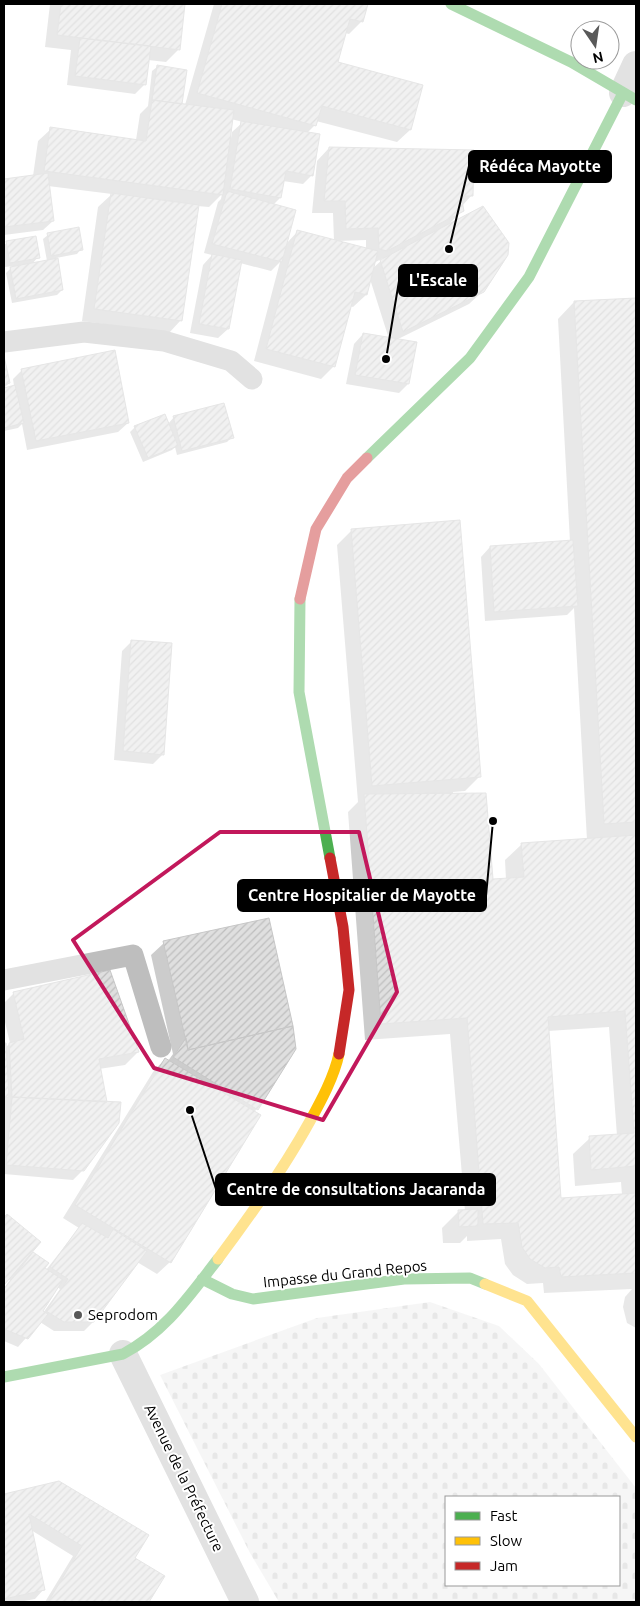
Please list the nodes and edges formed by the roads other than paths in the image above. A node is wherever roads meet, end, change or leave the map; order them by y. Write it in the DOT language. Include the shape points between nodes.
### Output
graph roads {
  1 [pos="451,4"];
  2 [pos="636,65"];
  3 [pos="630,96"];
  4 [pos="4,342"];
  5 [pos="252,379"];
  6 [pos="4,980"];
  7 [pos="161,1047"];
  8 [pos="202,1279"];
  9 [pos="123,1354"];
  10 [pos="4,1377"];
  11 [pos="636,1437"];
  12 [pos="245,1602"];
  1 -- 3 [label="street" via="571,62"];
  2 -- 3 [label="street"];
  3 -- 8 [label="street" via="529,277 470,358 347,478 316,529 300,595 298,692 343,927 349,990 343,1032 337,1062 298,1143 256,1207"];
  4 -- 5 [label="lane" via="84,332 164,341 231,360"];
  6 -- 7 [label="lane" via="133,955"];
  8 -- 9 [label="street" via="157,1332"];
  8 -- 11 [label="street, Impasse du Grand Repos" via="232,1294 253,1299 404,1279 470,1278 527,1301"];
  9 -- 10 [label="street"];
  9 -- 12 [label="street, Avenue de la Préfecture"];
}
